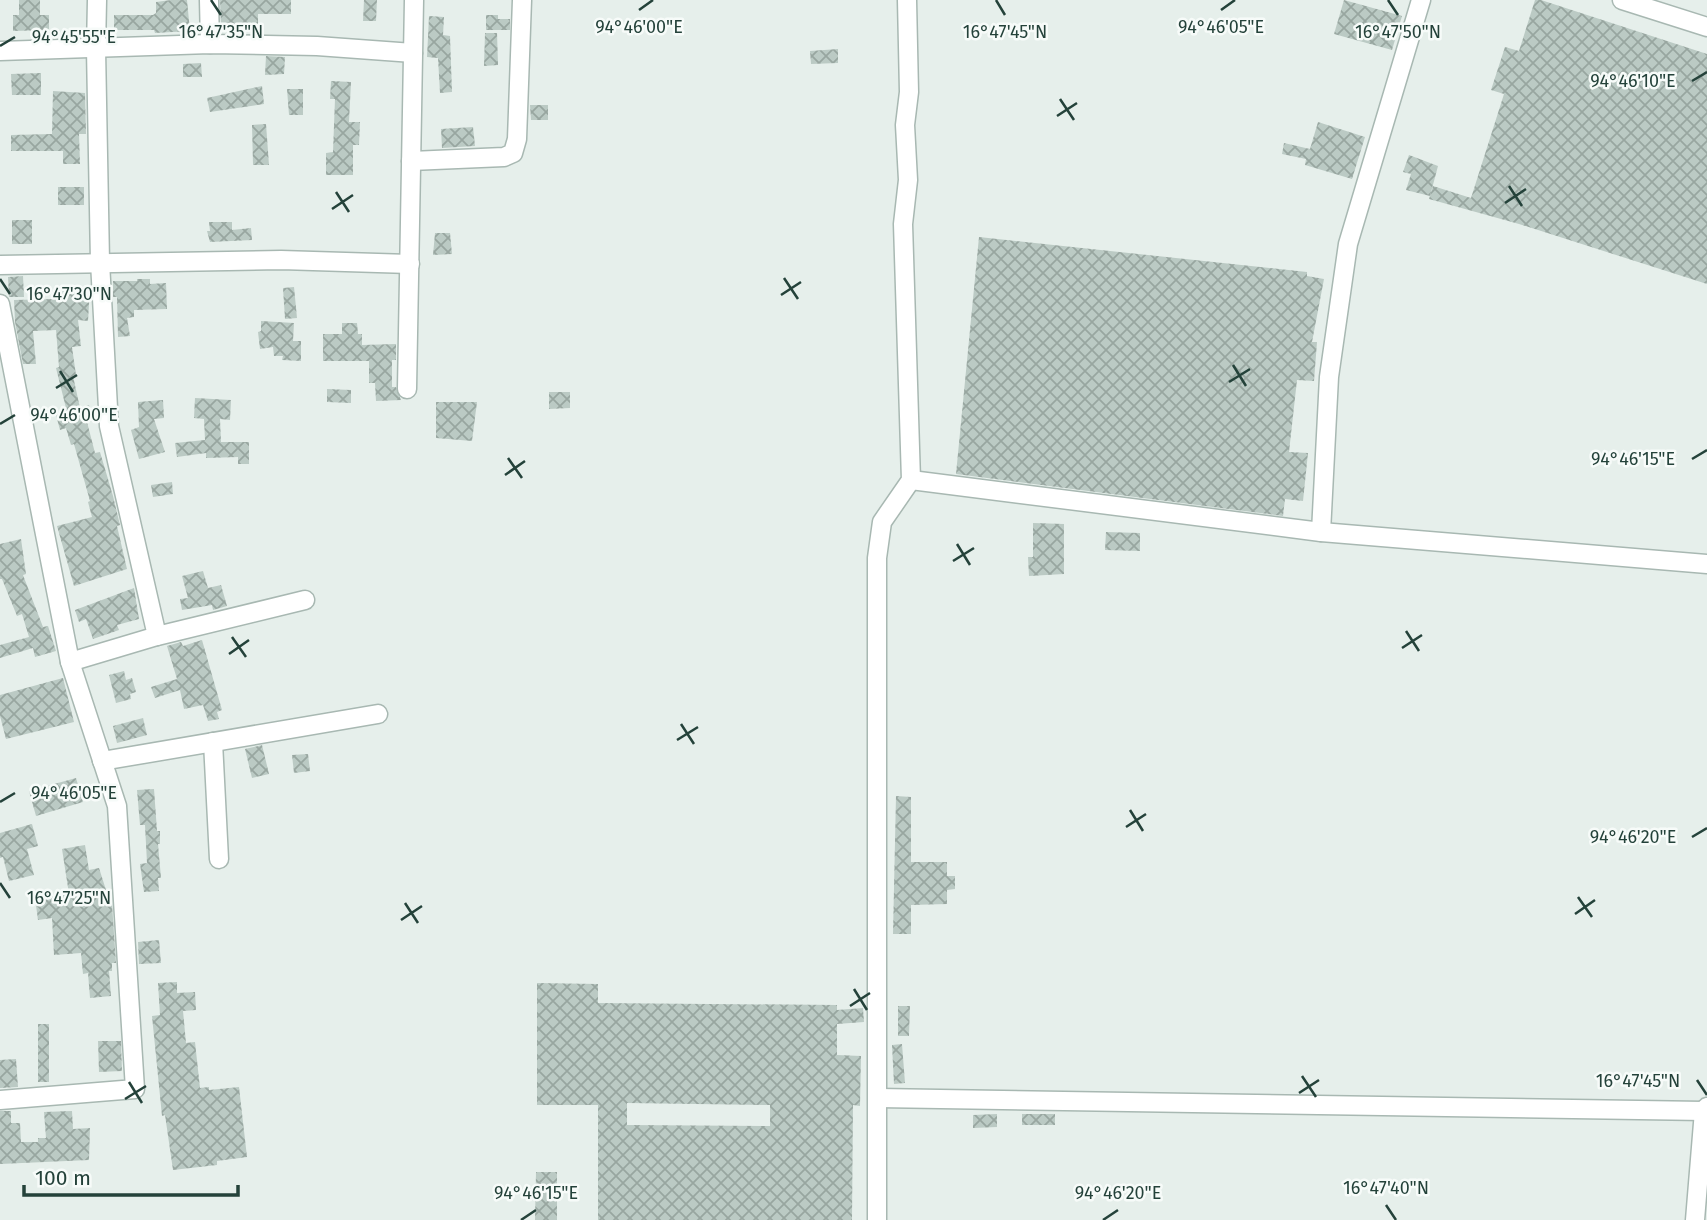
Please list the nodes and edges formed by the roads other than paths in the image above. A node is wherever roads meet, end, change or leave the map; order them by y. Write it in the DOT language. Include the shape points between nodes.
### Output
graph roads {
  1 [pos="97,0"];
  2 [pos="209,0"];
  3 [pos="414,0"];
  4 [pos="522,0"];
  5 [pos="907,0"];
  6 [pos="1422,0"];
  7 [pos="1622,0"];
  8 [pos="1707,27"];
  9 [pos="210,44"];
  10 [pos="96,49"];
  11 [pos="0,51"];
  12 [pos="413,53"];
  13 [pos="411,161"];
  14 [pos="100,262"];
  15 [pos="410,264"];
  16 [pos="0,265"];
  17 [pos="0,304"];
  18 [pos="407,389"];
  19 [pos="911,480"];
  20 [pos="1321,532"];
  21 [pos="1707,564"];
  22 [pos="305,600"];
  23 [pos="157,636"];
  24 [pos="70,662"];
  25 [pos="378,714"];
  26 [pos="213,742"];
  27 [pos="102,761"];
  28 [pos="219,859"];
  29 [pos="878,1098"];
  30 [pos="0,1100"];
  31 [pos="1706,1109"];
  32 [pos="877,1220"];
  33 [pos="1695,1220"];
  1 -- 10 [label="street"];
  2 -- 9 [label="street"];
  3 -- 12 [label="street"];
  4 -- 13 [label="street" via="513,153"];
  5 -- 19 [label="street" via="908,180 903,225"];
  6 -- 20 [label="street" via="1348,244 1329,377"];
  7 -- 8 [label="street"];
  9 -- 10 [label="street"];
  9 -- 12 [label="street"];
  10 -- 11 [label="street"];
  10 -- 14 [label="street"];
  12 -- 13 [label="street"];
  13 -- 15 [label="street"];
  14 -- 15 [label="street"];
  14 -- 16 [label="street"];
  14 -- 23 [label="street" via="109,426"];
  15 -- 18 [label="street"];
  17 -- 24 [label="street"];
  19 -- 20 [label="street"];
  19 -- 29 [label="street" via="882,522 877,558"];
  20 -- 21 [label="street"];
  22 -- 23 [label="street"];
  23 -- 24 [label="street"];
  24 -- 27 [label="street"];
  25 -- 26 [label="street"];
  26 -- 27 [label="street"];
  26 -- 28 [label="street"];
  27 -- 30 [label="street" via="117,806 135,1089"];
  29 -- 31 [label="street"];
  29 -- 32 [label="street"];
  31 -- 33 [label="street"];
}
